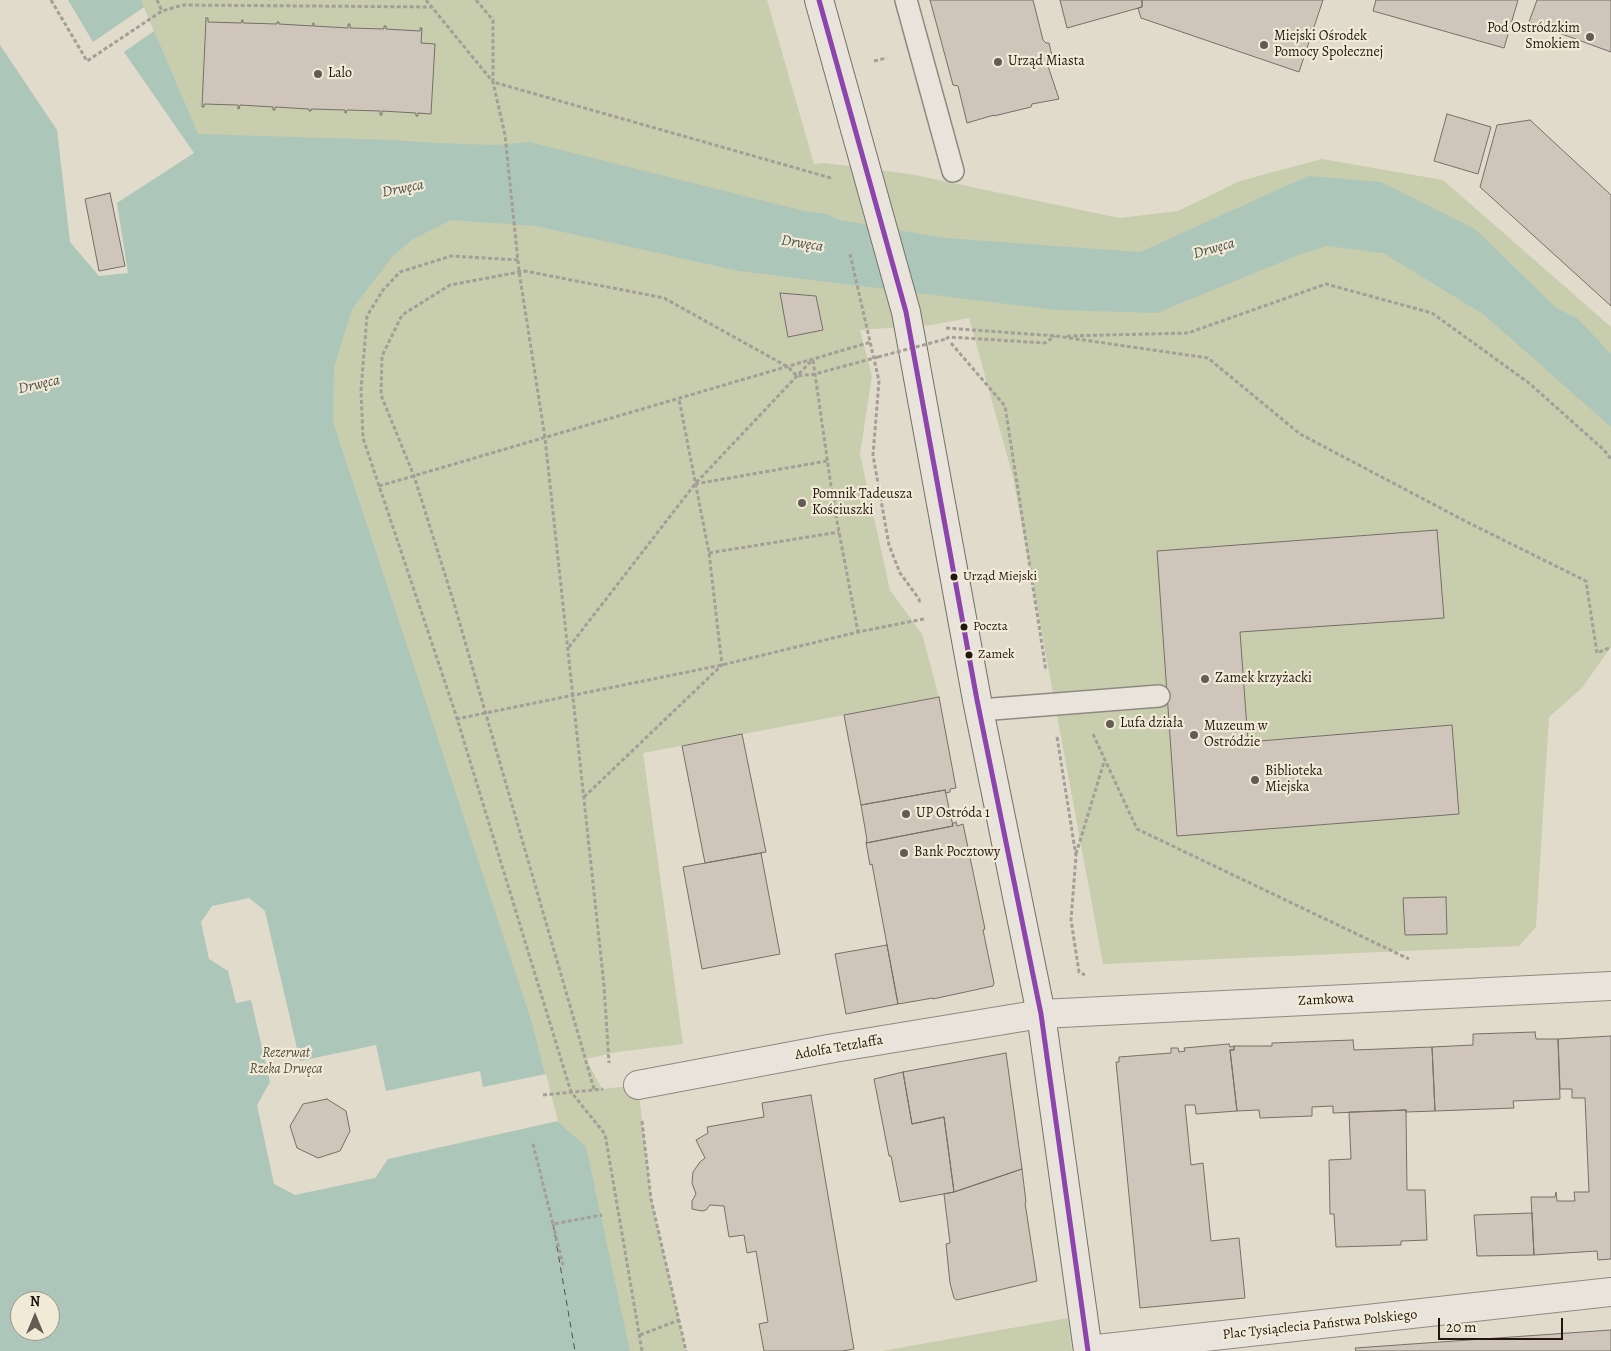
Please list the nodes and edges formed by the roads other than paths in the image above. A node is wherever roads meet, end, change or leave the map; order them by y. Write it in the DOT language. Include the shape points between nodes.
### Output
graph roads {
  1 [pos="820,0"];
  2 [pos="906,0"];
  3 [pos="952,170"];
  4 [pos="1159,696"];
  5 [pos="980,710"];
  6 [pos="1611,986"];
  7 [pos="1041,1014"];
  8 [pos="638,1085"];
  9 [pos="1611,1292"];
  10 [pos="1088,1351"];
  1 -- 5 [label="street" via="906,312"];
  2 -- 3 [label="lane"];
  4 -- 5 [label="lane"];
  5 -- 7 [label="street"];
  6 -- 7 [label="street, Zamkowa"];
  7 -- 8 [label="street, Adolfa Tetzlaffa"];
  7 -- 10 [label="street"];
  9 -- 10 [label="street, Plac Tysiąclecia Państwa Polskiego"];
}
